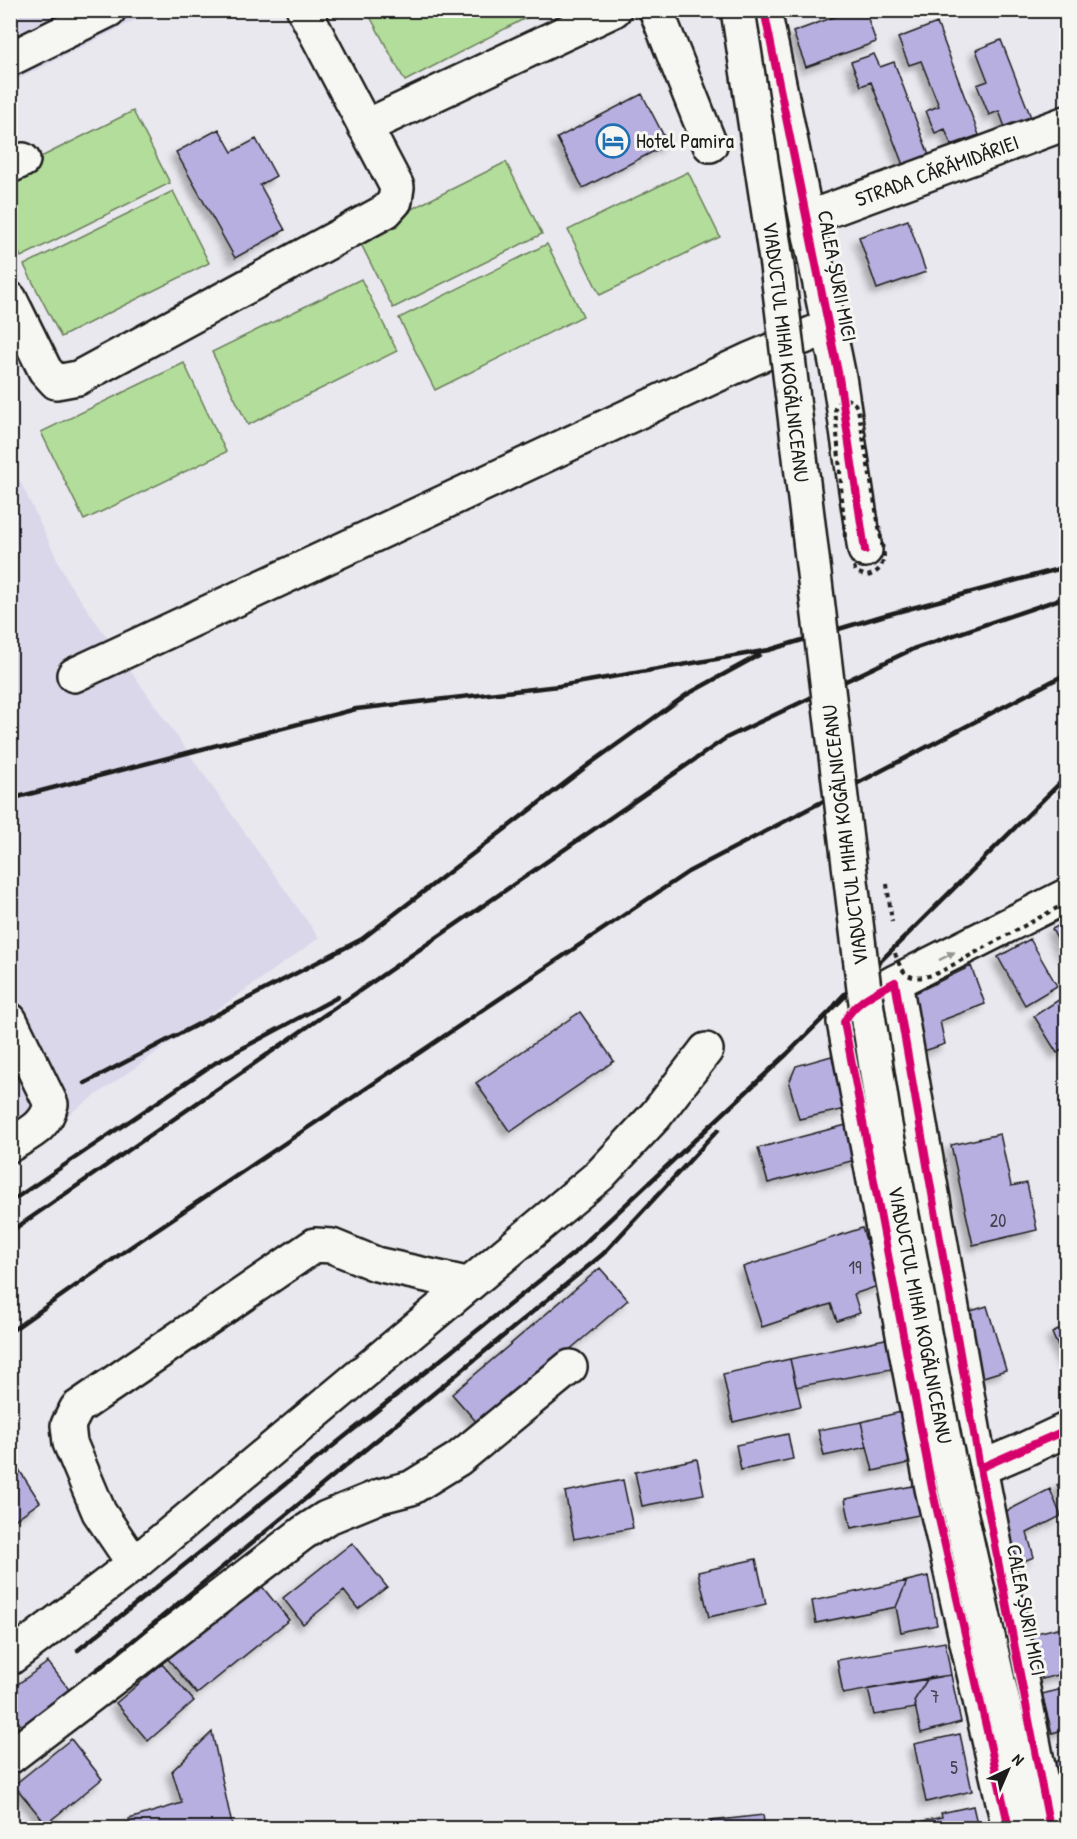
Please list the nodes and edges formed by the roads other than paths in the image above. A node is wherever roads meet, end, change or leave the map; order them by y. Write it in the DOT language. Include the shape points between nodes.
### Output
graph roads {
  1 [pos="109,10"];
  2 [pos="304,10"];
  3 [pos="614,10"];
  4 [pos="656,10"];
  5 [pos="738,10"];
  6 [pos="764,10"];
  7 [pos="10,59"];
  8 [pos="1066,123"];
  9 [pos="365,127"];
  10 [pos="710,145"];
  11 [pos="808,218"];
  12 [pos="10,299"];
  13 [pos="828,327"];
  14 [pos="859,556"];
  15 [pos="74,675"];
  16 [pos="1066,896"];
  17 [pos="895,968"];
  18 [pos="10,1020"];
  19 [pos="706,1050"];
  20 [pos="10,1145"];
  21 [pos="467,1284"];
  22 [pos="570,1367"];
  23 [pos="1066,1430"];
  24 [pos="980,1468"];
  25 [pos="932,1488"];
  26 [pos="134,1564"];
  27 [pos="10,1658"];
  28 [pos="10,1757"];
  29 [pos="1009,1828"];
  30 [pos="1030,1828"];
  31 [pos="1050,1828"];
  1 -- 7 [label="street"];
  2 -- 9 [label="street"];
  3 -- 9 [label="street"];
  4 -- 10 [label="street"];
  5 -- 30 [label="street, VIADUCTUL MIHAI KOGĂLNICEANU, bridge" via="777,266 864,989 885,1125 945,1444"];
  6 -- 11 [label="street, CALEA ȘURII MICI"];
  8 -- 11 [label="street, STRADA CĂRĂMIDĂRIEI"];
  9 -- 12 [label="street" via="397,187 395,201 386,211 78,378 57,382 45,370"];
  11 -- 13 [label="street, CALEA ȘURII MICI"];
  13 -- 14 [label="street, CALEA ȘURII MICI" via="839,377"];
  13 -- 15 [label="street" via="751,359"];
  17 -- 16 [label="street, one-way"];
  17 -- 24 [label="street, CALEA ȘURII MICI"];
  17 -- 25 [label="street" via="850,1010 844,1022"];
  18 -- 20 [label="street" via="51,1104 41,1125"];
  19 -- 21 [label="street" via="656,1115 600,1175"];
  21 -- 26 [label="street"];
  21 -- 26 [label="street" via="376,1264 332,1246 315,1245 77,1408 68,1425 70,1443 99,1512"];
  22 -- 28 [label="street" via="458,1459 411,1488 326,1518 303,1533"];
  23 -- 24 [label="street"];
  24 -- 25 [label="street"];
  24 -- 31 [label="street, CALEA ȘURII MICI"];
  25 -- 29 [label="street"];
  26 -- 27 [label="street"];
}
